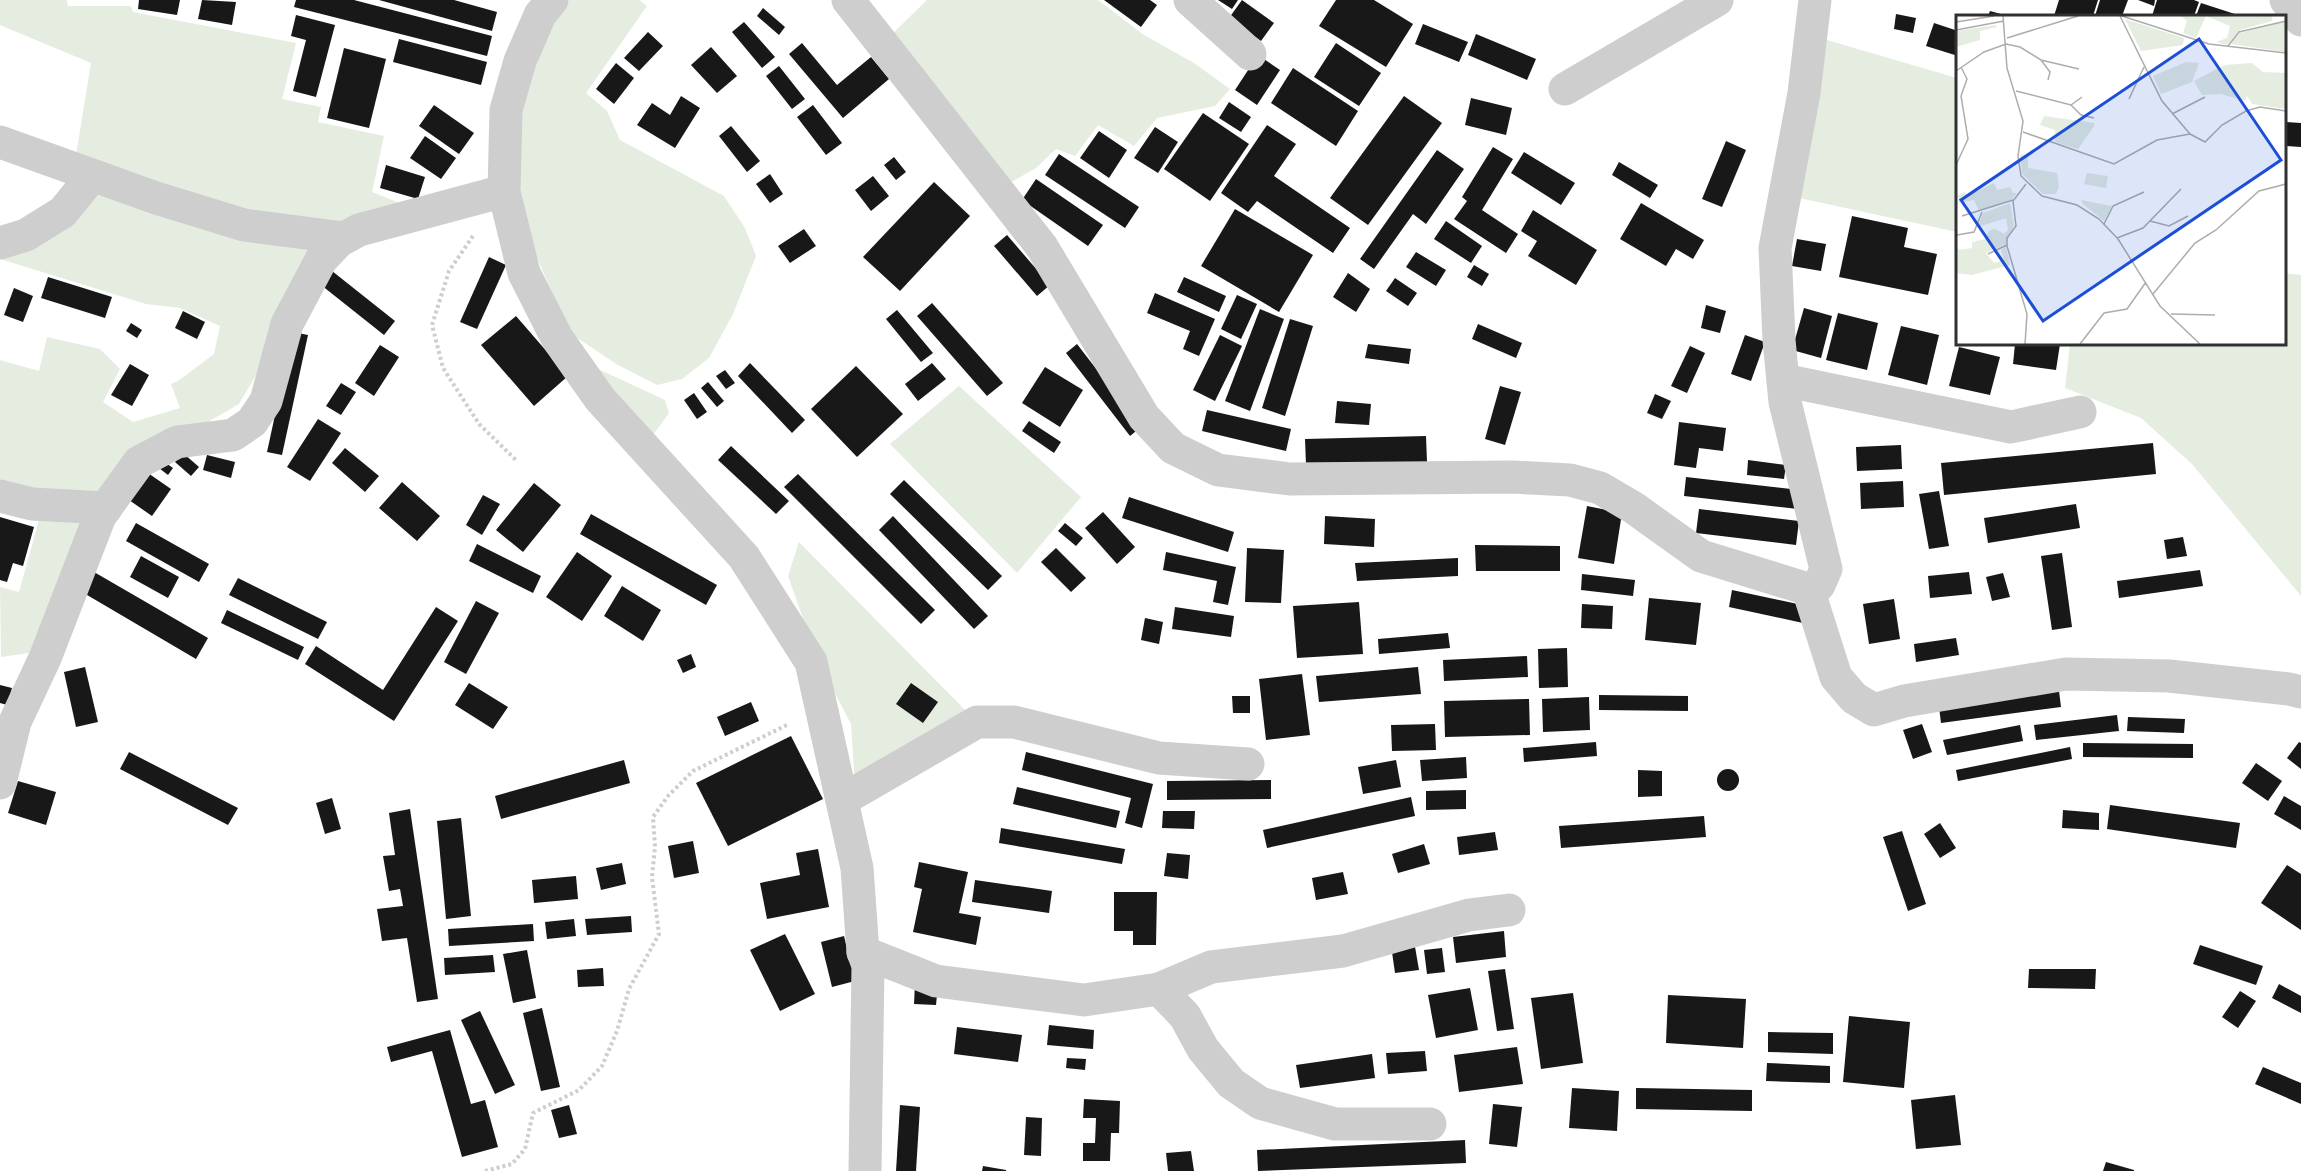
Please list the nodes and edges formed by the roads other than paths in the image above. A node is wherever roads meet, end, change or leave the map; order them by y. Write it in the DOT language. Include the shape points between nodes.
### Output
graph roads {
  1 [pos="552,0"];
  2 [pos="848,0"];
  3 [pos="1190,0"];
  4 [pos="1717,0"];
  5 [pos="1815,0"];
  6 [pos="2286,0"];
  7 [pos="2301,20"];
  8 [pos="1250,54"];
  9 [pos="1564,89"];
  10 [pos="0,142"];
  11 [pos="92,176"];
  12 [pos="504,191"];
  13 [pos="344,238"];
  14 [pos="0,243"];
  15 [pos="1783,380"];
  16 [pos="2080,412"];
  17 [pos="0,496"];
  18 [pos="106,508"];
  19 [pos="1808,590"];
  20 [pos="2301,692"];
  21 [pos="1248,764"];
  22 [pos="0,783"];
  23 [pos="842,800"];
  24 [pos="1509,910"];
  25 [pos="863,952"];
  26 [pos="1159,989"];
  27 [pos="1430,1124"];
  28 [pos="865,1171"];
  1 -- 12 [label="street" via="540,15 520,61 506,110"];
  2 -- 19 [label="street" via="1042,247 1144,417 1173,448 1218,470 1290,479 1570,480 1600,488 1701,556"];
  3 -- 8 [label="street"];
  4 -- 9 [label="street"];
  5 -- 15 [label="street" via="1804,93 1775,248"];
  6 -- 7 [label="street"];
  10 -- 11 [label="street"];
  11 -- 13 [label="street" via="244,225"];
  11 -- 14 [label="street" via="63,212 26,235"];
  12 -- 13 [label="street" via="359,230"];
  12 -- 23 [label="street" via="524,273 557,338 600,399 744,557 810,662"];
  13 -- 18 [label="street" via="321,260 287,324 266,401 252,422 233,435 177,442 139,462"];
  15 -- 16 [label="street" via="2011,427"];
  15 -- 19 [label="street" via="1826,569 1819,585"];
  17 -- 18 [label="street" via="32,504"];
  18 -- 22 [label="street" via="15,722"];
  19 -- 20 [label="street" via="1836,677 1854,698 1874,710 1904,701 2067,674 2169,676"];
  21 -- 23 [label="street" via="1159,758 1014,722 977,722"];
  23 -- 25 [label="street" via="857,868"];
  24 -- 26 [label="street" via="1469,915 1343,951 1211,967"];
  25 -- 26 [label="street" via="947,983 1084,1000"];
  25 -- 28 [label="street" via="867,965"];
  26 -- 27 [label="street" via="1185,1016 1203,1049 1231,1083 1260,1103 1335,1124"];
}
